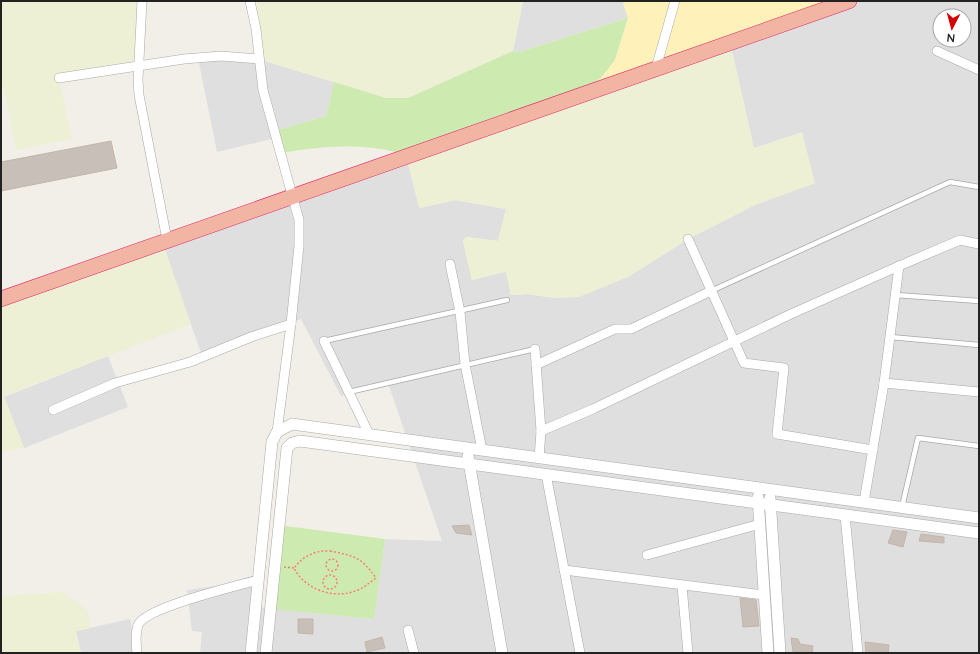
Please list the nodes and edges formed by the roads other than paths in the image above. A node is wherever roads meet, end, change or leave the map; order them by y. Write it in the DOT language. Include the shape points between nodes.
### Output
graph roads {
  1 [pos="142,1"];
  2 [pos="250,1"];
  3 [pos="675,1"];
  4 [pos="850,1"];
  5 [pos="937,51"];
  6 [pos="258,59"];
  7 [pos="139,65"];
  8 [pos="656,68"];
  9 [pos="979,70"];
  10 [pos="59,78"];
  11 [pos="979,187"];
  12 [pos="294,196"];
  13 [pos="688,239"];
  14 [pos="167,240"];
  15 [pos="979,244"];
  16 [pos="450,264"];
  17 [pos="899,266"];
  18 [pos="711,290"];
  19 [pos="896,295"];
  20 [pos="1,299"];
  21 [pos="507,300"];
  22 [pos="979,301"];
  23 [pos="460,312"];
  24 [pos="291,324"];
  25 [pos="890,337"];
  26 [pos="324,341"];
  27 [pos="734,341"];
  28 [pos="979,345"];
  29 [pos="535,349"];
  30 [pos="465,364"];
  31 [pos="536,365"];
  32 [pos="884,383"];
  33 [pos="348,392"];
  34 [pos="979,392"];
  35 [pos="53,410"];
  36 [pos="541,430"];
  37 [pos="277,432"];
  38 [pos="369,434"];
  39 [pos="979,446"];
  40 [pos="466,448"];
  41 [pos="482,450"];
  42 [pos="873,450"];
  43 [pos="539,458"];
  44 [pos="470,464"];
  45 [pos="546,474"];
  46 [pos="757,488"];
  47 [pos="770,490"];
  48 [pos="864,502"];
  49 [pos="759,503"];
  50 [pos="770,505"];
  51 [pos="902,507"];
  52 [pos="845,514"];
  53 [pos="979,518"];
  54 [pos="760,524"];
  55 [pos="979,533"];
  56 [pos="647,555"];
  57 [pos="564,570"];
  58 [pos="258,580"];
  59 [pos="682,586"];
  60 [pos="764,595"];
  61 [pos="408,630"];
  62 [pos="137,653"];
  63 [pos="251,653"];
  64 [pos="266,653"];
  65 [pos="414,653"];
  66 [pos="502,653"];
  67 [pos="580,653"];
  68 [pos="688,653"];
  69 [pos="768,653"];
  70 [pos="780,653"];
  71 [pos="858,653"];
  1 -- 7 [label="street"];
  2 -- 6 [label="street" via="256,29"];
  3 -- 8 [label="street"];
  4 -- 8 [label="highway"];
  5 -- 9 [label="street"];
  6 -- 7 [label="street" via="221,56"];
  6 -- 12 [label="street" via="271,121"];
  7 -- 10 [label="street"];
  7 -- 14 [label="street" via="139,95"];
  8 -- 12 [label="highway"];
  11 -- 18 [label="lane" via="950,182"];
  12 -- 14 [label="highway"];
  12 -- 24 [label="street" via="299,220 299,246"];
  13 -- 18 [label="street"];
  14 -- 20 [label="highway"];
  15 -- 17 [label="street" via="960,240"];
  16 -- 23 [label="street"];
  17 -- 19 [label="street"];
  17 -- 27 [label="street"];
  18 -- 27 [label="street"];
  18 -- 31 [label="street" via="631,329 615,329"];
  19 -- 22 [label="lane"];
  19 -- 25 [label="street"];
  21 -- 23 [label="lane"];
  23 -- 26 [label="lane"];
  23 -- 30 [label="street"];
  24 -- 35 [label="street" via="190,362 115,383"];
  24 -- 37 [label="street"];
  25 -- 28 [label="lane"];
  25 -- 32 [label="street"];
  26 -- 33 [label="street"];
  27 -- 36 [label="street" via="593,409"];
  27 -- 42 [label="street" via="744,363 784,368 777,434"];
  29 -- 30 [label="lane"];
  29 -- 31 [label="street"];
  30 -- 33 [label="lane"];
  30 -- 41 [label="street"];
  31 -- 36 [label="street"];
  32 -- 34 [label="street"];
  32 -- 42 [label="street"];
  33 -- 38 [label="street"];
  36 -- 43 [label="street"];
  37 -- 38 [label="street" via="287,426 300,424"];
  37 -- 58 [label="street" via="272,442"];
  38 -- 40 [label="street"];
  39 -- 51 [label="lane" via="918,438"];
  40 -- 41 [label="street"];
  40 -- 44 [label="street"];
  41 -- 43 [label="street"];
  42 -- 48 [label="street"];
  43 -- 46 [label="street"];
  44 -- 45 [label="street"];
  44 -- 64 [label="street" via="300,441 290,445 278,525"];
  44 -- 66 [label="street"];
  45 -- 49 [label="street"];
  45 -- 57 [label="street"];
  46 -- 47 [label="street"];
  46 -- 49 [label="street"];
  47 -- 48 [label="street"];
  47 -- 50 [label="street"];
  48 -- 51 [label="street"];
  49 -- 50 [label="street"];
  49 -- 54 [label="street"];
  50 -- 52 [label="street"];
  50 -- 70 [label="street"];
  51 -- 53 [label="street"];
  52 -- 55 [label="street"];
  52 -- 71 [label="street"];
  54 -- 56 [label="street"];
  54 -- 60 [label="street"];
  57 -- 59 [label="street"];
  57 -- 67 [label="street"];
  58 -- 62 [label="street" via="182,602 146,617 139,624"];
  58 -- 63 [label="street"];
  59 -- 60 [label="street"];
  59 -- 68 [label="street"];
  60 -- 69 [label="street"];
  61 -- 65 [label="street"];
}
